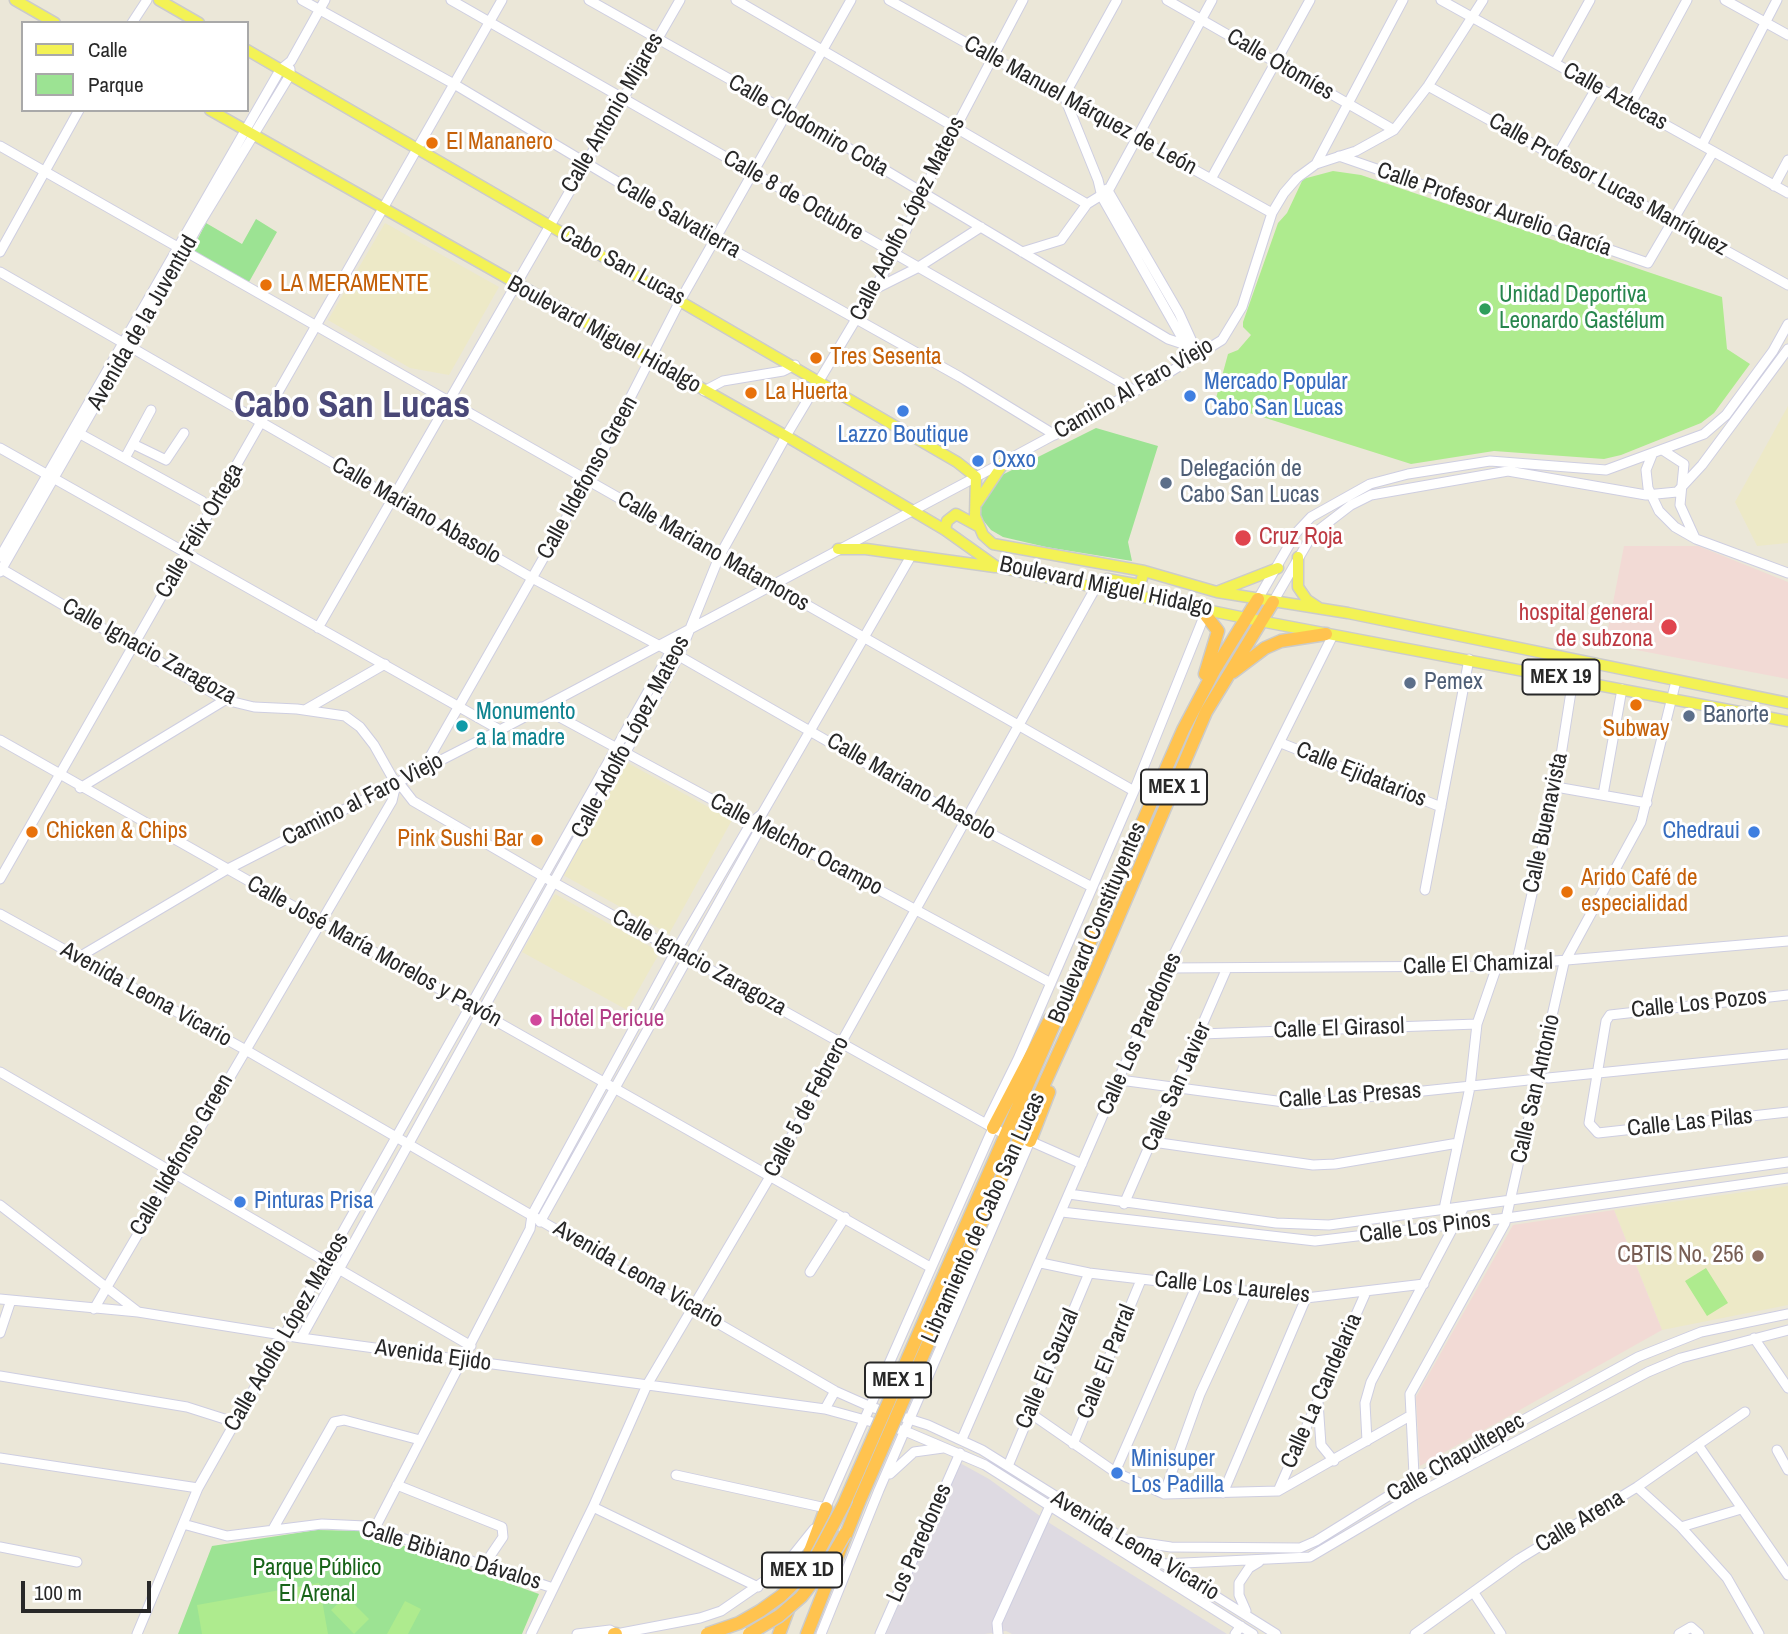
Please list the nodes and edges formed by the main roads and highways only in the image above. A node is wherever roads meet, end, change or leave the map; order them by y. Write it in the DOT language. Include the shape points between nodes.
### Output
graph roads {
  1 [pos="15,0"];
  2 [pos="159,0"];
  3 [pos="52,21"];
  4 [pos="196,21"];
  5 [pos="248,51"];
  6 [pos="215,112"];
  7 [pos="1005,461"];
  8 [pos="975,505"];
  9 [pos="978,526"];
  10 [pos="944,530"];
  11 [pos="838,550"];
  12 [pos="1298,557"];
  13 [pos="997,567"];
  14 [pos="1278,568"];
  15 [pos="1144,571"];
  16 [pos="1096,587"];
  17 [pos="1217,592"];
  18 [pos="1258,599"];
  19 [pos="1273,602"];
  20 [pos="1190,606"];
  21 [pos="1324,611"];
  22 [pos="1246,618"];
  23 [pos="1260,621"];
  24 [pos="1329,634"];
  25 [pos="1221,685"];
  26 [pos="1786,702"];
  27 [pos="1784,720"];
  28 [pos="1183,730"];
  29 [pos="1077,974"];
  30 [pos="1091,981"];
  31 [pos="989,1126"];
  32 [pos="1030,1141"];
  33 [pos="958,1259"];
  34 [pos="826,1508"];
  35 [pos="845,1534"];
  36 [pos="707,1634"];
  37 [pos="748,1634"];
  38 [pos="779,1634"];
  39 [pos="807,1634"];
  1 -- 3 [label="main road"];
  2 -- 4 [label="main road"];
  5 -- 8 [label="main road, Cabo San Lucas" via="957,462 976,477"];
  6 -- 10 [label="main road, Boulevard Miguel Hidalgo"];
  7 -- 8 [label="main road"];
  8 -- 9 [label="main road"];
  9 -- 10 [label="main road" via="956,514"];
  9 -- 15 [label="main road, Boulevard Miguel Hidalgo" via="993,544"];
  10 -- 13 [label="main road, Boulevard Miguel Hidalgo"];
  11 -- 13 [label="main road" via="866,549"];
  12 -- 21 [label="main road" via="1298,587"];
  13 -- 16 [label="main road, Boulevard Miguel Hidalgo"];
  14 -- 17 [label="main road"];
  15 -- 16 [label="main road" via="1140,585 1108,579"];
  15 -- 17 [label="main road, Boulevard Miguel Hidalgo"];
  16 -- 20 [label="main road, Boulevard Miguel Hidalgo"];
  17 -- 18 [label="main road, Boulevard Miguel Hidalgo"];
  18 -- 19 [label="main road, Boulevard Miguel Hidalgo / MEX 19"];
  18 -- 22 [label="highway, Boulevard Constituyentes / MEX 1"];
  19 -- 21 [label="main road, Boulevard Miguel Hidalgo / MEX 19"];
  19 -- 23 [label="highway, Boulevard Constituyentes / MEX 1"];
  20 -- 22 [label="main road, Boulevard Miguel Hidalgo"];
  20 -- 28 [label="highway" via="1205,614 1217,628 1218,638"];
  21 -- 26 [label="main road, Boulevard Miguel Hidalgo / MEX 19"];
  22 -- 23 [label="main road, Boulevard Miguel Hidalgo / MEX 19"];
  22 -- 28 [label="highway, Boulevard Constituyentes / MEX 1"];
  23 -- 24 [label="main road, Boulevard Miguel Hidalgo / MEX 19"];
  23 -- 25 [label="highway, Boulevard Constituyentes / MEX 1"];
  24 -- 25 [label="highway" via="1290,638 1265,648"];
  24 -- 27 [label="main road, Boulevard Miguel Hidalgo / MEX 19"];
  25 -- 30 [label="highway, Boulevard Constituyentes / MEX 1"];
  26 -- 27 [label="main road"];
  28 -- 29 [label="highway, Boulevard Constituyentes / MEX 1"];
  29 -- 31 [label="highway"];
  29 -- 33 [label="highway, Boulevard Constituyentes / MEX 1"];
  30 -- 32 [label="highway"];
  30 -- 33 [label="highway, Libramiento de Cabo San Lucas / MEX 1"];
  33 -- 35 [label="highway, Libramiento de Cabo San Lucas / MEX 1, bridge"];
  33 -- 36 [label="highway, Boulevard Constituyentes / MEX 1, bridge" via="821,1550 797,1582 739,1623"];
  34 -- 38 [label="highway, MEX 1D"];
  35 -- 37 [label="highway, bridge" via="801,1597"];
  35 -- 39 [label="highway, MEX 1D, bridge"];
}
